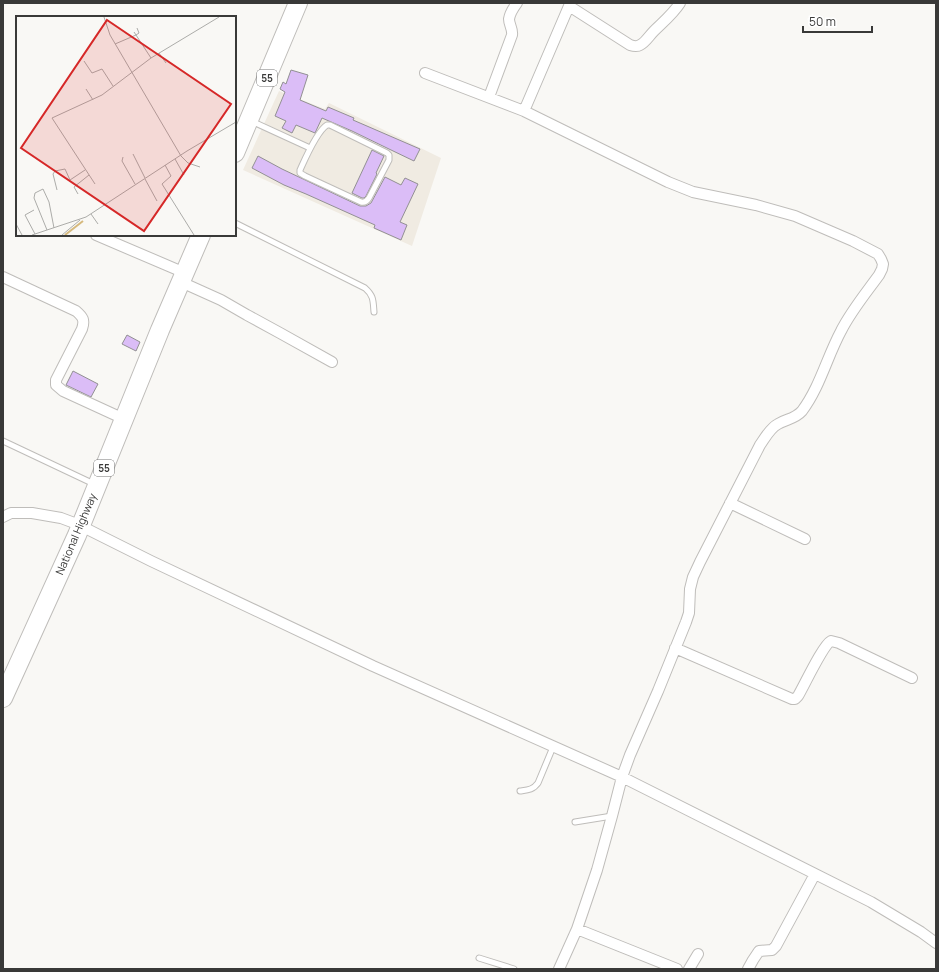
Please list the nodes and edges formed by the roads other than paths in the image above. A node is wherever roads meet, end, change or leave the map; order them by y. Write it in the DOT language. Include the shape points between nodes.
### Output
graph roads {
  1 [pos="298,3"];
  2 [pos="517,3"];
  3 [pos="680,3"];
  4 [pos="568,5"];
  5 [pos="425,73"];
  6 [pos="489,97"];
  7 [pos="524,110"];
  8 [pos="249,120"];
  9 [pos="310,148"];
  10 [pos="236,151"];
  11 [pos="236,224"];
  12 [pos="98,236"];
  13 [pos="200,236"];
  14 [pos="3,277"];
  15 [pos="183,277"];
  16 [pos="374,312"];
  17 [pos="332,362"];
  18 [pos="124,419"];
  19 [pos="3,441"];
  20 [pos="96,486"];
  21 [pos="730,503"];
  22 [pos="3,517"];
  23 [pos="80,526"];
  24 [pos="805,540"];
  25 [pos="675,648"];
  26 [pos="912,678"];
  27 [pos="3,698"];
  28 [pos="553,747"];
  29 [pos="622,777"];
  30 [pos="520,791"];
  31 [pos="612,816"];
  32 [pos="575,822"];
  33 [pos="815,874"];
  34 [pos="577,929"];
  35 [pos="936,943"];
  36 [pos="698,954"];
  37 [pos="479,958"];
  38 [pos="514,969"];
  39 [pos="559,969"];
  40 [pos="676,969"];
  41 [pos="689,969"];
  42 [pos="748,969"];
  1 -- 8 [label="highway, 55"];
  2 -- 6 [label="street" via="509,19 512,35"];
  3 -- 4 [label="street" via="671,16 639,46 630,45"];
  4 -- 7 [label="street"];
  5 -- 6 [label="street"];
  6 -- 7 [label="street"];
  7 -- 21 [label="street" via="668,182 693,192 795,216 878,254 881,259 883,264 879,275 841,330 819,382 802,410 798,416 777,424 768,433"];
  8 -- 9 [label="lane"];
  8 -- 10 [label="highway, 55"];
  9 -- 9 [label="lane" via="300,173 363,202 369,198 389,160 389,154 330,125 324,126"];
  11 -- 16 [label="lane" via="365,288 371,293"];
  12 -- 15 [label="street"];
  13 -- 15 [label="highway, National Highway / 55"];
  14 -- 18 [label="street" via="80,314 84,323 82,329 56,380 56,385 63,391"];
  15 -- 17 [label="street"];
  15 -- 18 [label="highway, National Highway / 55"];
  18 -- 20 [label="highway, National Highway / 55"];
  19 -- 20 [label="lane"];
  20 -- 23 [label="highway, National Highway / 55"];
  21 -- 24 [label="street"];
  21 -- 25 [label="street" via="693,577 688,613"];
  22 -- 23 [label="street" via="11,513 32,513 61,518"];
  23 -- 27 [label="highway, National Highway / 55"];
  23 -- 28 [label="street" via="373,666"];
  25 -- 26 [label="street" via="792,699 797,698 831,641"];
  25 -- 29 [label="street"];
  28 -- 29 [label="street"];
  28 -- 30 [label="lane" via="536,786"];
  29 -- 31 [label="street"];
  29 -- 33 [label="street"];
  31 -- 32 [label="lane"];
  31 -- 34 [label="street"];
  33 -- 35 [label="street" via="871,902"];
  33 -- 42 [label="street" via="776,946 772,950 760,951"];
  34 -- 39 [label="street"];
  34 -- 40 [label="street"];
  36 -- 41 [label="street"];
  37 -- 38 [label="lane"];
}
